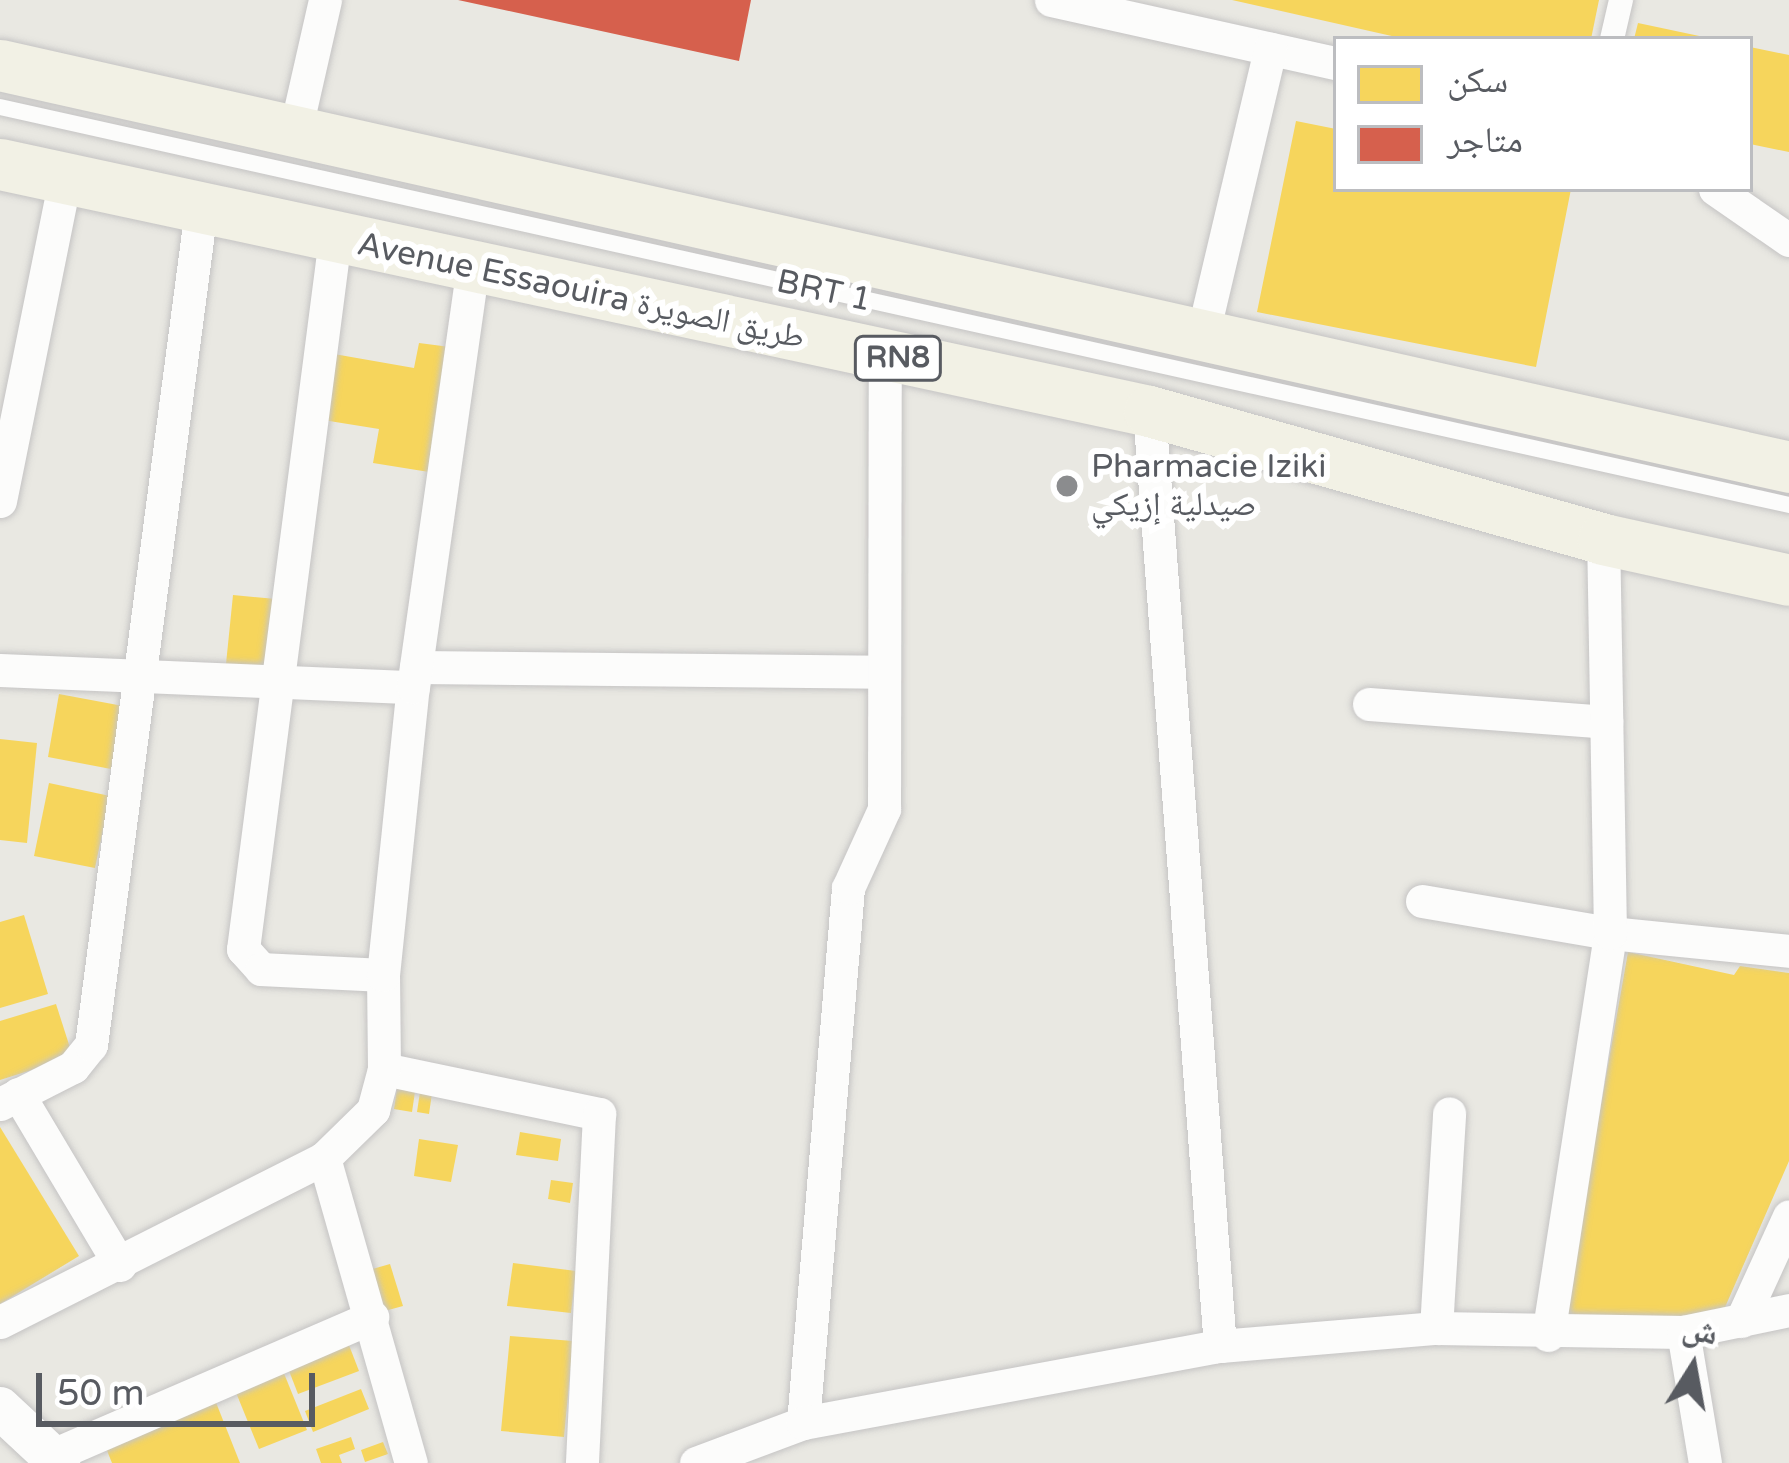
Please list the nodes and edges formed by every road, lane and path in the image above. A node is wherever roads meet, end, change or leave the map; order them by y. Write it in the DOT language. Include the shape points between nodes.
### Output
graph roads {
  1 [pos="325,0"];
  2 [pos="1051,0"];
  3 [pos="1621,0"];
  4 [pos="1153,11"];
  5 [pos="1613,36"];
  6 [pos="1270,49"];
  7 [pos="1333,62"];
  8 [pos="0,65"];
  9 [pos="0,107"];
  10 [pos="295,132"];
  11 [pos="0,164"];
  12 [pos="65,178"];
  13 [pos="1719,192"];
  14 [pos="201,208"];
  15 [pos="334,238"];
  16 [pos="1789,240"];
  17 [pos="473,268"];
  18 [pos="1202,333"];
  19 [pos="885,356"];
  20 [pos="1149,411"];
  21 [pos="1789,467"];
  22 [pos="0,501"];
  23 [pos="1789,505"];
  24 [pos="1604,539"];
  25 [pos="1789,580"];
  26 [pos="0,670"];
  27 [pos="881,671"];
  28 [pos="142,676"];
  29 [pos="414,677"];
  30 [pos="274,682"];
  31 [pos="1370,704"];
  32 [pos="1606,722"];
  33 [pos="1422,901"];
  34 [pos="1610,933"];
  35 [pos="1789,951"];
  36 [pos="383,975"];
  37 [pos="384,1070"];
  38 [pos="9,1099"];
  39 [pos="1449,1113"];
  40 [pos="324,1158"];
  41 [pos="1789,1216"];
  42 [pos="120,1265"];
  43 [pos="1789,1310"];
  44 [pos="372,1317"];
  45 [pos="1742,1321"];
  46 [pos="0,1322"];
  47 [pos="1436,1328"];
  48 [pos="1683,1332"];
  49 [pos="1548,1335"];
  50 [pos="1220,1346"];
  51 [pos="0,1408"];
  52 [pos="803,1423"];
  53 [pos="742,1456"];
  54 [pos="56,1459"];
  55 [pos="411,1463"];
  56 [pos="582,1463"];
  57 [pos="696,1463"];
  58 [pos="1705,1463"];
  1 -- 10 [label="street"];
  2 -- 4 [label="street"];
  3 -- 5 [label="street"];
  4 -- 6 [label="street"];
  6 -- 7 [label="street"];
  6 -- 18 [label="street"];
  8 -- 10 [label="main road"];
  9 -- 23 [label="lane, BRT 1"];
  10 -- 18 [label="main road"];
  11 -- 12 [label="main road, Avenue Essaouira طريق الصويرة / RN8"];
  12 -- 14 [label="main road, Avenue Essaouira طريق الصويرة / RN8"];
  12 -- 22 [label="street"];
  13 -- 16 [label="street"];
  14 -- 15 [label="main road, Avenue Essaouira طريق الصويرة / RN8"];
  14 -- 28 [label="street"];
  15 -- 17 [label="main road, Avenue Essaouira طريق الصويرة / RN8"];
  15 -- 30 [label="street"];
  17 -- 19 [label="main road, Avenue Essaouira طريق الصويرة / RN8"];
  17 -- 29 [label="street"];
  18 -- 21 [label="main road"];
  19 -- 20 [label="main road, Avenue Essaouira طريق الصويرة / RN8"];
  19 -- 27 [label="street"];
  20 -- 24 [label="main road, Avenue Essaouira طريق الصويرة / RN8"];
  20 -- 50 [label="street"];
  24 -- 25 [label="main road, Avenue Essaouira طريق الصويرة / RN8"];
  24 -- 32 [label="street"];
  26 -- 28 [label="street"];
  27 -- 29 [label="street"];
  27 -- 52 [label="street" via="884,808 848,888"];
  28 -- 30 [label="street"];
  28 -- 38 [label="street" via="91,1045 74,1066"];
  29 -- 30 [label="street"];
  29 -- 36 [label="street"];
  30 -- 36 [label="street" via="244,949 261,969"];
  31 -- 32 [label="street"];
  32 -- 34 [label="street"];
  33 -- 34 [label="street"];
  34 -- 35 [label="street"];
  34 -- 49 [label="street"];
  36 -- 37 [label="street"];
  37 -- 40 [label="street" via="366,1124"];
  37 -- 56 [label="street" via="599,1114"];
  38 -- 42 [label="street"];
  39 -- 47 [label="street"];
  40 -- 42 [label="street"];
  40 -- 44 [label="street"];
  41 -- 45 [label="street"];
  42 -- 46 [label="street"];
  43 -- 45 [label="street"];
  44 -- 54 [label="street"];
  44 -- 55 [label="street"];
  45 -- 48 [label="street"];
  47 -- 49 [label="street"];
  47 -- 50 [label="street"];
  48 -- 49 [label="street"];
  48 -- 58 [label="street"];
  50 -- 52 [label="street"];
  51 -- 54 [label="street"];
  52 -- 53 [label="street"];
  53 -- 57 [label="street"];
}
